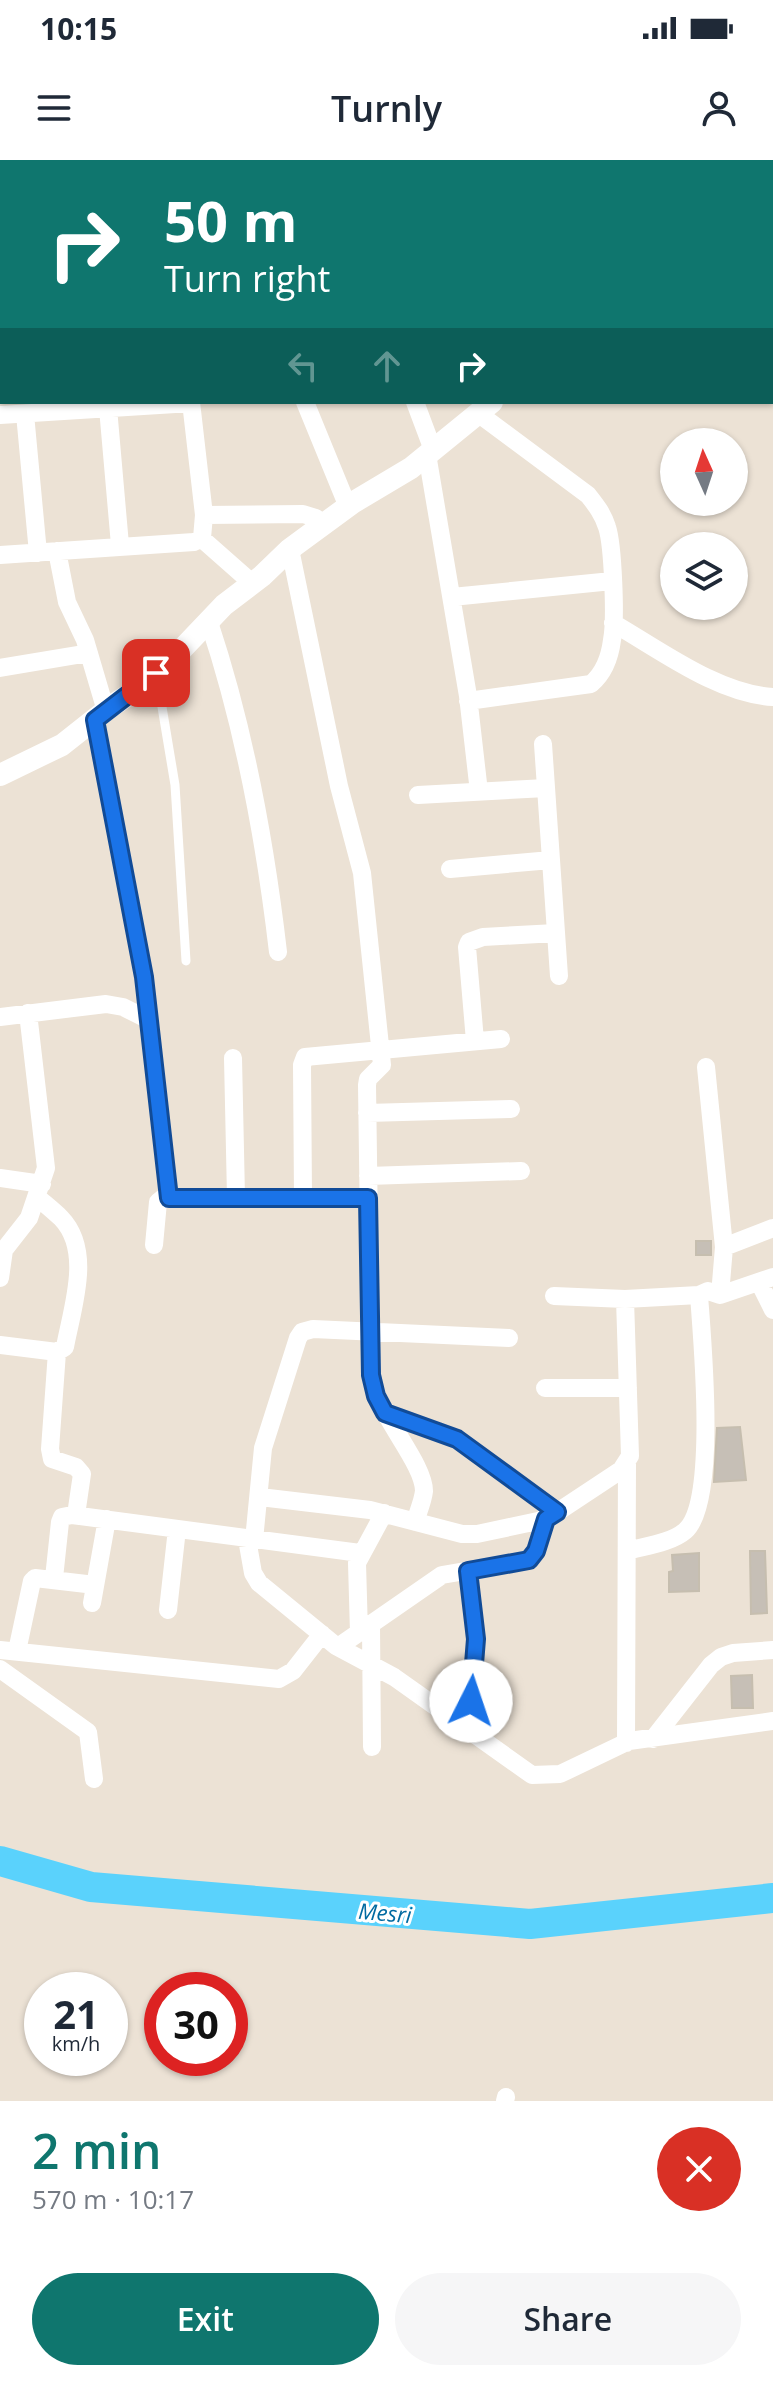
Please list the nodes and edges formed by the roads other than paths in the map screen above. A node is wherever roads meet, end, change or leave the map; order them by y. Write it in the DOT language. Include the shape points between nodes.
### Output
graph roads {
  1 [pos="142,404"];
  2 [pos="191,404"];
  3 [pos="306,404"];
  4 [pos="416,404"];
  5 [pos="45,407"];
  6 [pos="99,407"];
  7 [pos="485,408"];
  8 [pos="25,414"];
  9 [pos="0,415"];
  10 [pos="430,452"];
  11 [pos="348,507"];
  12 [pos="204,515"];
  13 [pos="324,526"];
  14 [pos="201,538"];
  15 [pos="120,545"];
  16 [pos="290,549"];
  17 [pos="57,551"];
  18 [pos="38,553"];
  19 [pos="0,555"];
  20 [pos="612,581"];
  21 [pos="252,583"];
  22 [pos="452,597"];
  23 [pos="209,622"];
  24 [pos="613,623"];
  25 [pos="89,653"];
  26 [pos="0,668"];
  27 [pos="156,673"];
  28 [pos="773,697"];
  29 [pos="468,701"];
  30 [pos="101,715"];
  31 [pos="543,744"];
  32 [pos="0,775"];
  33 [pos="546,788"];
  34 [pos="479,792"];
  35 [pos="418,795"];
  36 [pos="551,860"];
  37 [pos="450,869"];
  38 [pos="556,933"];
  39 [pos="278,952"];
  40 [pos="186,961"];
  41 [pos="559,976"];
  42 [pos="28,1013"];
  43 [pos="0,1017"];
  44 [pos="149,1020"];
  45 [pos="501,1039"];
  46 [pos="475,1041"];
  47 [pos="381,1049"];
  48 [pos="233,1058"];
  49 [pos="706,1067"];
  50 [pos="511,1109"];
  51 [pos="367,1113"];
  52 [pos="521,1171"];
  53 [pos="368,1176"];
  54 [pos="0,1178"];
  55 [pos="40,1191"];
  56 [pos="236,1197"];
  57 [pos="303,1197"];
  58 [pos="169,1198"];
  59 [pos="368,1198"];
  60 [pos="773,1228"];
  61 [pos="154,1245"];
  62 [pos="724,1247"];
  63 [pos="0,1278"];
  64 [pos="766,1279"];
  65 [pos="699,1295"];
  66 [pos="720,1295"];
  67 [pos="554,1296"];
  68 [pos="625,1299"];
  69 [pos="773,1310"];
  70 [pos="370,1331"];
  71 [pos="509,1338"];
  72 [pos="0,1345"];
  73 [pos="57,1352"];
  74 [pos="545,1388"];
  75 [pos="628,1388"];
  76 [pos="385,1413"];
  77 [pos="627,1462"];
  78 [pos="260,1497"];
  79 [pos="384,1513"];
  80 [pos="76,1515"];
  81 [pos="552,1515"];
  82 [pos="107,1519"];
  83 [pos="415,1522"];
  84 [pos="177,1529"];
  85 [pos="251,1540"];
  86 [pos="627,1551"];
  87 [pos="360,1553"];
  88 [pos="468,1571"];
  89 [pos="54,1578"];
  90 [pos="168,1610"];
  91 [pos="365,1629"];
  92 [pos="322,1634"];
  93 [pos="338,1647"];
  94 [pos="8,1650"];
  95 [pos="773,1650"];
  96 [pos="373,1666"];
  97 [pos="0,1669"];
  98 [pos="773,1721"];
  99 [pos="469,1732"];
  100 [pos="653,1739"];
  101 [pos="626,1743"];
  102 [pos="372,1747"];
  103 [pos="94,1779"];
  1 -- 6 [label="street"];
  2 -- 12 [label="street"];
  3 -- 11 [label="street"];
  4 -- 10 [label="street"];
  5 -- 6 [label="street"];
  5 -- 8 [label="street"];
  6 -- 15 [label="street"];
  7 -- 10 [label="street"];
  7 -- 20 [label="street" via="601,512 608,530"];
  8 -- 9 [label="street"];
  8 -- 18 [label="street"];
  10 -- 11 [label="street"];
  10 -- 22 [label="street"];
  11 -- 13 [label="street"];
  12 -- 13 [label="street" via="303,514"];
  12 -- 14 [label="street"];
  13 -- 16 [label="street"];
  14 -- 15 [label="street"];
  14 -- 21 [label="street"];
  15 -- 17 [label="street"];
  16 -- 21 [label="street"];
  16 -- 47 [label="street" via="362,873"];
  17 -- 18 [label="street"];
  17 -- 25 [label="street" via="67,602"];
  18 -- 19 [label="street"];
  20 -- 22 [label="street"];
  20 -- 24 [label="street"];
  21 -- 23 [label="street"];
  22 -- 29 [label="street"];
  23 -- 27 [label="street"];
  23 -- 39 [label="street" via="246,748"];
  24 -- 28 [label="street" via="713,681"];
  24 -- 29 [label="street" via="608,658 591,684"];
  25 -- 26 [label="street"];
  25 -- 30 [label="street"];
  27 -- 30 [label="street"];
  27 -- 40 [label="lane" via="175,785"];
  29 -- 34 [label="street"];
  30 -- 32 [label="street" via="62,745"];
  30 -- 44 [label="street"];
  31 -- 33 [label="street"];
  33 -- 34 [label="street"];
  33 -- 36 [label="street"];
  34 -- 35 [label="street"];
  36 -- 37 [label="street"];
  36 -- 38 [label="street"];
  38 -- 41 [label="street"];
  38 -- 46 [label="street" via="469,942"];
  42 -- 43 [label="street"];
  42 -- 44 [label="street" via="106,1004"];
  42 -- 55 [label="street" via="46,1152"];
  44 -- 58 [label="street"];
  45 -- 46 [label="street"];
  46 -- 47 [label="street"];
  47 -- 51 [label="street" via="381,1068 368,1079"];
  47 -- 57 [label="street" via="310,1055 302,1061"];
  48 -- 56 [label="street"];
  49 -- 62 [label="street"];
  50 -- 51 [label="street"];
  51 -- 53 [label="street"];
  52 -- 53 [label="street"];
  53 -- 59 [label="street"];
  54 -- 55 [label="street"];
  55 -- 63 [label="street" via="26,1224 4,1250"];
  55 -- 73 [label="street" via="70,1230 78,1259 65,1347"];
  56 -- 57 [label="street"];
  56 -- 58 [label="street"];
  57 -- 59 [label="street"];
  58 -- 61 [label="street" via="158,1202"];
  59 -- 70 [label="street"];
  60 -- 62 [label="street"];
  62 -- 66 [label="street"];
  64 -- 66 [label="street"];
  64 -- 69 [label="street"];
  65 -- 66 [label="street"];
  65 -- 68 [label="street"];
  65 -- 86 [label="street" via="706,1403 702,1488 684,1532"];
  67 -- 68 [label="street"];
  68 -- 75 [label="street"];
  70 -- 71 [label="street"];
  70 -- 76 [label="street" via="372,1386"];
  70 -- 78 [label="street" via="313,1329 298,1338 263,1448"];
  72 -- 73 [label="street"];
  73 -- 80 [label="street" via="50,1456 82,1474"];
  74 -- 75 [label="street"];
  75 -- 77 [label="street"];
  76 -- 81 [label="street" via="457,1439"];
  76 -- 83 [label="street" via="424,1486"];
  77 -- 81 [label="street"];
  77 -- 86 [label="street"];
  78 -- 79 [label="street"];
  78 -- 85 [label="street"];
  79 -- 83 [label="street"];
  79 -- 87 [label="street"];
  80 -- 82 [label="street"];
  80 -- 89 [label="street" via="66,1515 60,1522"];
  81 -- 83 [label="street" via="469,1535"];
  81 -- 88 [label="street" via="529,1560"];
  82 -- 84 [label="street"];
  82 -- 89 [label="street" via="93,1594"];
  84 -- 85 [label="street"];
  84 -- 90 [label="street"];
  85 -- 87 [label="street"];
  85 -- 92 [label="street" via="255,1579"];
  86 -- 101 [label="street"];
  87 -- 91 [label="street" via="356,1571"];
  88 -- 91 [label="street" via="438,1578"];
  88 -- 99 [label="street" via="476,1639"];
  89 -- 94 [label="street" via="32,1581"];
  91 -- 93 [label="street"];
  91 -- 96 [label="street"];
  92 -- 93 [label="street"];
  92 -- 94 [label="street" via="293,1671 279,1679"];
  93 -- 96 [label="street"];
  95 -- 100 [label="street" via="721,1657"];
  96 -- 99 [label="street"];
  96 -- 102 [label="street"];
  97 -- 103 [label="street" via="88,1732"];
  98 -- 100 [label="street"];
  99 -- 101 [label="street" via="521,1769 542,1776 560,1774"];
  100 -- 101 [label="street"];
}
